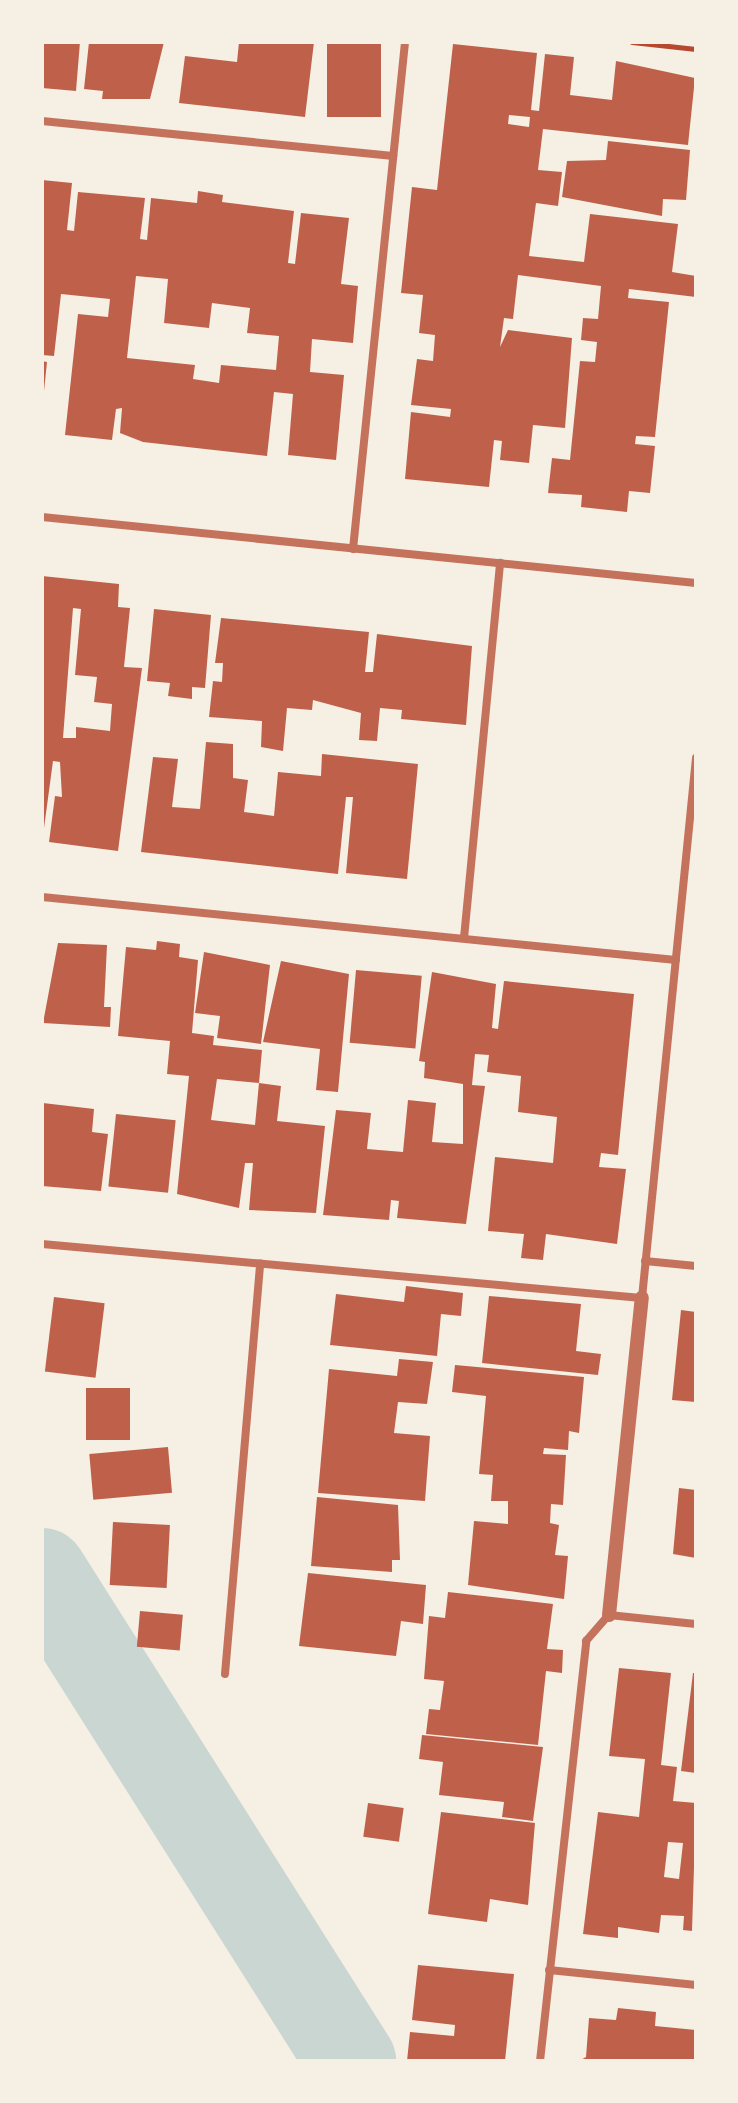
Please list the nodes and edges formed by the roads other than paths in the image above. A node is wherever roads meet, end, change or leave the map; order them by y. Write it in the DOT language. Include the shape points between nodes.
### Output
graph roads {
  1 [pos="405,42"];
  2 [pos="42,121"];
  3 [pos="393,156"];
  4 [pos="42,517"];
  5 [pos="353,549"];
  6 [pos="500,563"];
  7 [pos="696,583"];
  8 [pos="696,758"];
  9 [pos="42,897"];
  10 [pos="464,938"];
  11 [pos="676,960"];
  12 [pos="42,1244"];
  13 [pos="645,1261"];
  14 [pos="260,1263"];
  15 [pos="696,1266"];
  16 [pos="642,1298"];
  17 [pos="609,1615"];
  18 [pos="696,1624"];
  19 [pos="225,1674"];
  20 [pos="549,1970"];
  21 [pos="696,1985"];
  22 [pos="540,2061"];
  1 -- 3 [label="street"];
  2 -- 3 [label="street"];
  3 -- 5 [label="street"];
  4 -- 5 [label="street"];
  5 -- 6 [label="street"];
  6 -- 7 [label="street"];
  6 -- 10 [label="street"];
  8 -- 11 [label="street"];
  9 -- 10 [label="street"];
  10 -- 11 [label="street"];
  11 -- 13 [label="street"];
  12 -- 14 [label="street"];
  13 -- 15 [label="street"];
  13 -- 16 [label="street"];
  14 -- 16 [label="street"];
  14 -- 19 [label="street"];
  16 -- 17 [label="street"];
  17 -- 18 [label="street"];
  17 -- 20 [label="street" via="586,1641"];
  20 -- 21 [label="street"];
  20 -- 22 [label="street"];
}
